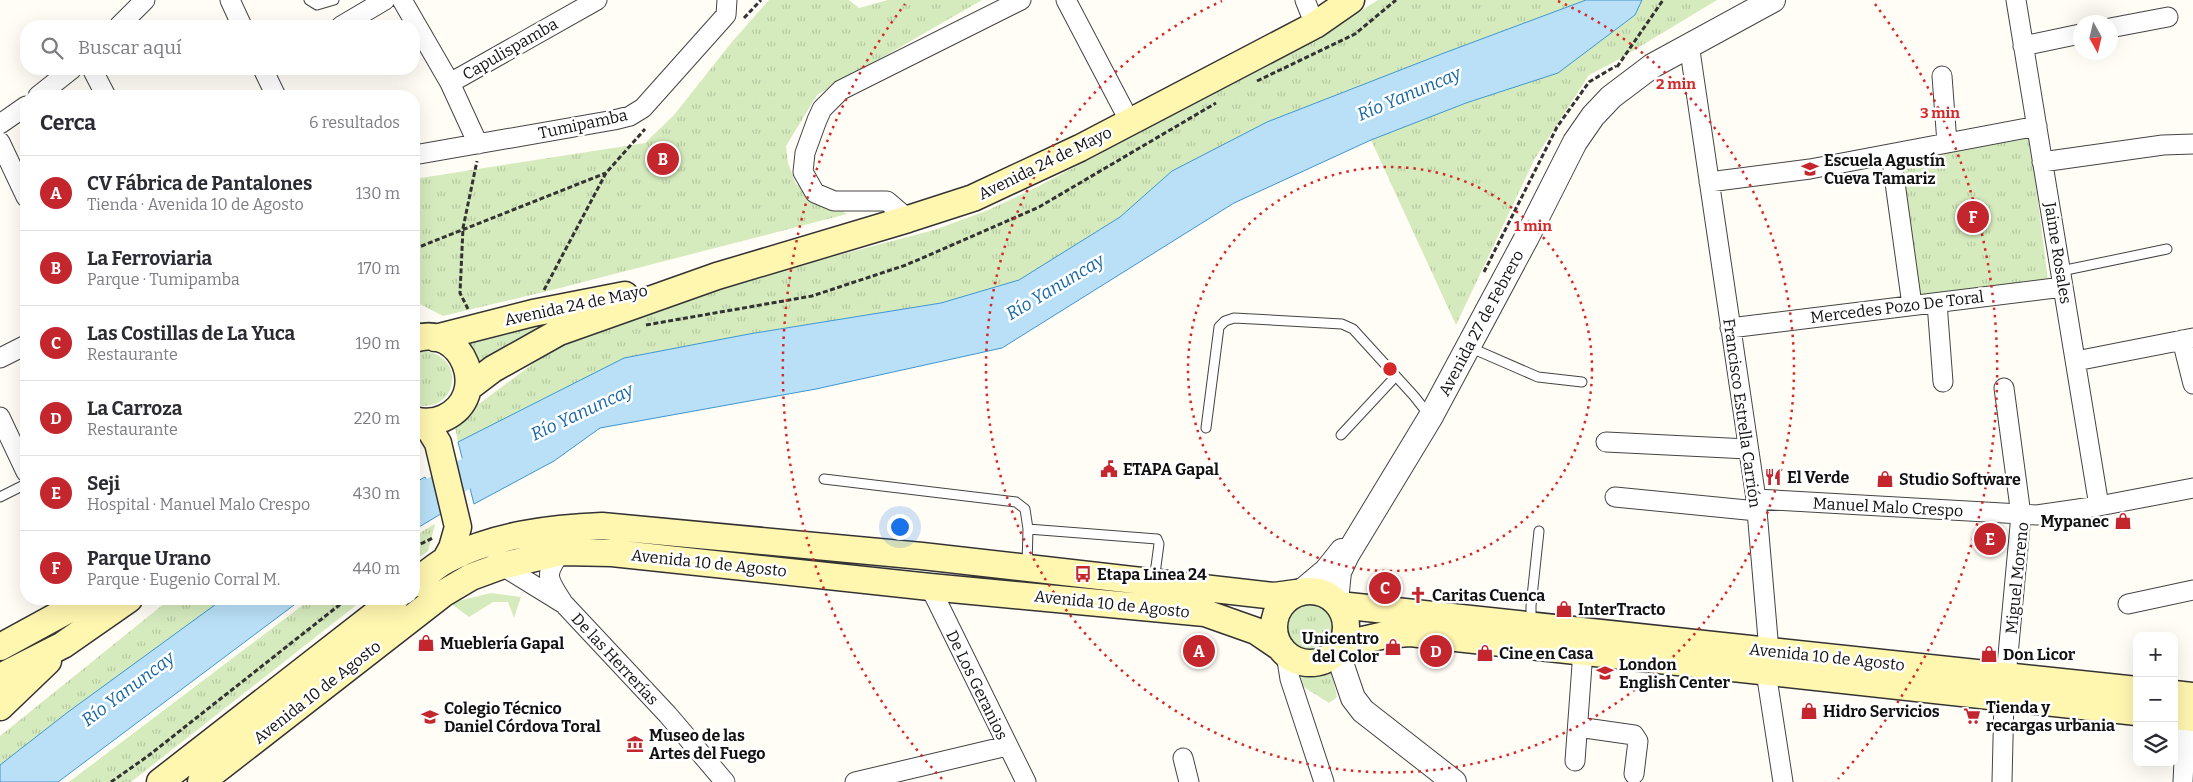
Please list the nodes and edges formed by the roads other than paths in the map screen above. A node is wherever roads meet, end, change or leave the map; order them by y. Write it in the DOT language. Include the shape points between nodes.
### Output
graph roads {
  1 [pos="145,0"];
  2 [pos="230,0"];
  3 [pos="309,0"];
  4 [pos="334,0"];
  5 [pos="385,0"];
  6 [pos="402,0"];
  7 [pos="597,0"];
  8 [pos="727,0"];
  9 [pos="1021,0"];
  10 [pos="1066,0"];
  11 [pos="1304,0"];
  12 [pos="1351,0"];
  13 [pos="1773,0"];
  14 [pos="2016,0"];
  15 [pos="2168,17"];
  16 [pos="124,20"];
  17 [pos="239,20"];
  18 [pos="352,20"];
  19 [pos="414,20"];
  20 [pos="1315,25"];
  21 [pos="2118,26"];
  22 [pos="420,31"];
  23 [pos="2073,35"];
  24 [pos="1689,44"];
  25 [pos="2023,46"];
  26 [pos="64,75"];
  27 [pos="95,75"];
  28 [pos="268,75"];
  29 [pos="1942,76"];
  30 [pos="450,83"];
  31 [pos="46,90"];
  32 [pos="103,90"];
  33 [pos="274,90"];
  34 [pos="20,110"];
  35 [pos="1130,122"];
  36 [pos="0,124"];
  37 [pos="2037,126"];
  38 [pos="0,142"];
  39 [pos="1947,143"];
  40 [pos="478,144"];
  41 [pos="2193,144"];
  42 [pos="420,154"];
  43 [pos="1891,154"];
  44 [pos="2042,162"];
  45 [pos="1709,182"];
  46 [pos="20,184"];
  47 [pos="908,219"];
  48 [pos="2167,249"];
  49 [pos="717,276"];
  50 [pos="2062,279"];
  51 [pos="1937,303"];
  52 [pos="1912,306"];
  53 [pos="1730,328"];
  54 [pos="420,336"];
  55 [pos="2187,339"];
  56 [pos="1469,347"];
  57 [pos="20,348"];
  58 [pos="0,358"];
  59 [pos="2076,361"];
  60 [pos="1395,377"];
  61 [pos="1582,382"];
  62 [pos="1943,382"];
  63 [pos="2193,384"];
  64 [pos="2004,388"];
  65 [pos="463,399"];
  66 [pos="0,417"];
  67 [pos="1430,418"];
  68 [pos="420,421"];
  69 [pos="420,424"];
  70 [pos="1206,428"];
  71 [pos="1341,435"];
  72 [pos="1606,442"];
  73 [pos="438,443"];
  74 [pos="1748,449"];
  75 [pos="20,459"];
  76 [pos="824,479"];
  77 [pos="20,487"];
  78 [pos="2193,488"];
  79 [pos="0,497"];
  80 [pos="1615,497"];
  81 [pos="1756,505"];
  82 [pos="2099,506"];
  83 [pos="2021,515"];
  84 [pos="1028,529"];
  85 [pos="449,530"];
  86 [pos="1360,531"];
  87 [pos="1539,531"];
  88 [pos="478,546"];
  89 [pos="561,552"];
  90 [pos="446,560"];
  91 [pos="501,566"];
  92 [pos="1027,568"];
  93 [pos="420,580"];
  94 [pos="1154,581"];
  95 [pos="930,587"];
  96 [pos="2193,590"];
  97 [pos="1298,593"];
  98 [pos="1337,603"];
  99 [pos="564,604"];
  100 [pos="2128,604"];
  101 [pos="77,605"];
  102 [pos="120,605"];
  103 [pos="387,605"];
  104 [pos="1529,636"];
  105 [pos="63,645"];
  106 [pos="0,647"];
  107 [pos="1339,648"];
  108 [pos="1283,651"];
  109 [pos="1583,652"];
  110 [pos="1768,662"];
  111 [pos="0,677"];
  112 [pos="2005,687"];
  113 [pos="2133,690"];
  114 [pos="2178,700"];
  115 [pos="0,707"];
  116 [pos="2133,711"];
  117 [pos="2187,712"];
  118 [pos="1578,727"];
  119 [pos="1007,746"];
  120 [pos="1182,758"];
  121 [pos="1575,761"];
  122 [pos="1634,774"];
  123 [pos="205,781"];
  124 [pos="160,782"];
  125 [pos="725,782"];
  126 [pos="855,782"];
  127 [pos="1026,782"];
  128 [pos="1189,782"];
  129 [pos="1324,782"];
  130 [pos="1454,782"];
  131 [pos="1782,782"];
  132 [pos="2002,782"];
  133 [pos="2183,782"];
  1 -- 16 [label="street"];
  2 -- 17 [label="street"];
  3 -- 4 [label="lane" via="317,4"];
  5 -- 18 [label="street"];
  6 -- 19 [label="street"];
  7 -- 30 [label="street, Capulispamba"];
  8 -- 40 [label="street, Tumipamba" via="726,15 643,108 614,120"];
  9 -- 47 [label="street" via="841,90 819,115 805,154 803,172 815,193 840,202 888,201"];
  10 -- 35 [label="street"];
  11 -- 20 [label="street"];
  12 -- 20 [label="main road, Avenida 24 de Mayo"];
  13 -- 24 [label="street, Avenida 27 de Febrero"];
  14 -- 25 [label="street, Jaime Rosales"];
  15 -- 21 [label="street"];
  20 -- 35 [label="main road, Avenida 24 de Mayo"];
  22 -- 30 [label="street"];
  23 -- 25 [label="street"];
  24 -- 45 [label="street, Francisco Estrella Carrión"];
  24 -- 56 [label="street, Avenida 27 de Febrero" via="1634,77 1593,116 1576,142"];
  25 -- 37 [label="street, Jaime Rosales"];
  26 -- 31 [label="street"];
  27 -- 32 [label="street"];
  28 -- 33 [label="street"];
  29 -- 39 [label="street"];
  30 -- 40 [label="street"];
  34 -- 36 [label="street"];
  35 -- 47 [label="main road, Avenida 24 de Mayo" via="973,198"];
  37 -- 39 [label="street"];
  37 -- 44 [label="street, Jaime Rosales"];
  38 -- 46 [label="street"];
  39 -- 43 [label="street"];
  40 -- 42 [label="street, Tumipamba"];
  41 -- 44 [label="street" via="2163,145"];
  43 -- 45 [label="street" via="1810,170"];
  43 -- 52 [label="street"];
  44 -- 50 [label="street, Jaime Rosales"];
  45 -- 53 [label="street, Francisco Estrella Carrión"];
  47 -- 49 [label="main road, Avenida 24 de Mayo"];
  48 -- 50 [label="lane"];
  49 -- 54 [label="main road, Avenida 24 de Mayo"];
  49 -- 65 [label="main road, Avenida 24 de Mayo" via="559,332 493,369"];
  50 -- 51 [label="street, Mercedes Pozo De Toral"];
  50 -- 59 [label="street, Jaime Rosales"];
  51 -- 52 [label="street, Mercedes Pozo De Toral"];
  51 -- 62 [label="street"];
  52 -- 53 [label="street, Mercedes Pozo De Toral"];
  53 -- 74 [label="street, Francisco Estrella Carrión"];
  54 -- 65 [label="main road" via="450,344 462,356 468,372"];
  55 -- 59 [label="street"];
  55 -- 63 [label="street"];
  56 -- 61 [label="lane" via="1538,377"];
  56 -- 67 [label="street, Avenida 27 de Febrero"];
  57 -- 58 [label="street"];
  59 -- 82 [label="street, Jaime Rosales"];
  60 -- 67 [label="lane"];
  60 -- 70 [label="lane" via="1353,329 1342,324 1234,318 1219,327"];
  60 -- 71 [label="lane"];
  64 -- 83 [label="street"];
  65 -- 68 [label="main road" via="439,420"];
  65 -- 73 [label="main road" via="443,429"];
  66 -- 75 [label="street"];
  67 -- 86 [label="street, Avenida 27 de Febrero"];
  69 -- 73 [label="main road" via="430,430"];
  72 -- 74 [label="street"];
  73 -- 85 [label="main road"];
  74 -- 81 [label="street, Francisco Estrella Carrión"];
  76 -- 84 [label="lane" via="1016,502 1025,510"];
  77 -- 79 [label="lane"];
  78 -- 82 [label="street, Miguel Moreno"];
  80 -- 81 [label="street, Manuel Malo Crespo" via="1735,510"];
  81 -- 83 [label="street, Manuel Malo Crespo"];
  81 -- 110 [label="street, Francisco Estrella Carrión"];
  82 -- 83 [label="street, Miguel Moreno"];
  83 -- 112 [label="street, Miguel Moreno"];
  84 -- 92 [label="lane"];
  84 -- 94 [label="lane" via="1157,539"];
  85 -- 88 [label="main road"];
  85 -- 90 [label="main road" via="452,548"];
  86 -- 97 [label="street, Avenida 27 de Febrero" via="1326,571"];
  86 -- 98 [label="street, Avenida 27 de Febrero" via="1339,572"];
  87 -- 104 [label="lane"];
  88 -- 90 [label="main road, Avenida 10 de Agosto"];
  88 -- 91 [label="street, De las Herrerías"];
  88 -- 92 [label="main road, Avenida 10 de Agosto" via="558,528 602,526"];
  89 -- 91 [label="main road, Avenida 10 de Agosto"];
  89 -- 95 [label="main road, Avenida 10 de Agosto" via="612,552"];
  89 -- 99 [label="street, De las Herrerías" via="549,568 548,575 549,582"];
  90 -- 93 [label="main road, Avenida 10 de Agosto"];
  91 -- 99 [label="street, De las Herrerías"];
  91 -- 123 [label="main road, Avenida 10 de Agosto" via="471,577 444,593"];
  92 -- 94 [label="main road, Avenida 10 de Agosto"];
  94 -- 97 [label="main road, Avenida 10 de Agosto" via="1274,596"];
  95 -- 108 [label="main road, Avenida 10 de Agosto" via="1205,614 1256,632"];
  95 -- 119 [label="street, De Los Geranios"];
  96 -- 100 [label="street"];
  97 -- 98 [label="main road" via="1319,592"];
  97 -- 108 [label="main road" via="1287,599 1275,617 1274,628"];
  98 -- 104 [label="main road, Avenida 10 de Agosto"];
  98 -- 107 [label="main road" via="1346,625"];
  99 -- 125 [label="street, De las Herrerías" via="668,715"];
  101 -- 106 [label="main road"];
  102 -- 105 [label="main road"];
  103 -- 124 [label="main road, Avenida 10 de Agosto"];
  104 -- 107 [label="main road, Avenida 10 de Agosto" via="1384,634"];
  104 -- 109 [label="main road, Avenida 10 de Agosto"];
  104 -- 110 [label="main road, Avenida 10 de Agosto"];
  105 -- 111 [label="main road"];
  105 -- 115 [label="main road"];
  107 -- 108 [label="main road" via="1316,662 1300,661"];
  107 -- 130 [label="street" via="1353,698 1363,711"];
  108 -- 129 [label="street"];
  109 -- 110 [label="main road, Avenida 10 de Agosto"];
  109 -- 118 [label="street"];
  110 -- 112 [label="main road, Avenida 10 de Agosto"];
  110 -- 131 [label="street, Francisco Estrella Carrión"];
  112 -- 113 [label="main road, Avenida 10 de Agosto"];
  112 -- 116 [label="main road, Avenida 10 de Agosto"];
  112 -- 132 [label="street, Miguel Moreno"];
  114 -- 117 [label="main road"];
  117 -- 133 [label="street"];
  118 -- 121 [label="street"];
  118 -- 122 [label="street" via="1634,735 1638,741"];
  119 -- 126 [label="street"];
  119 -- 127 [label="street, De Los Geranios"];
  120 -- 128 [label="street"];
}
